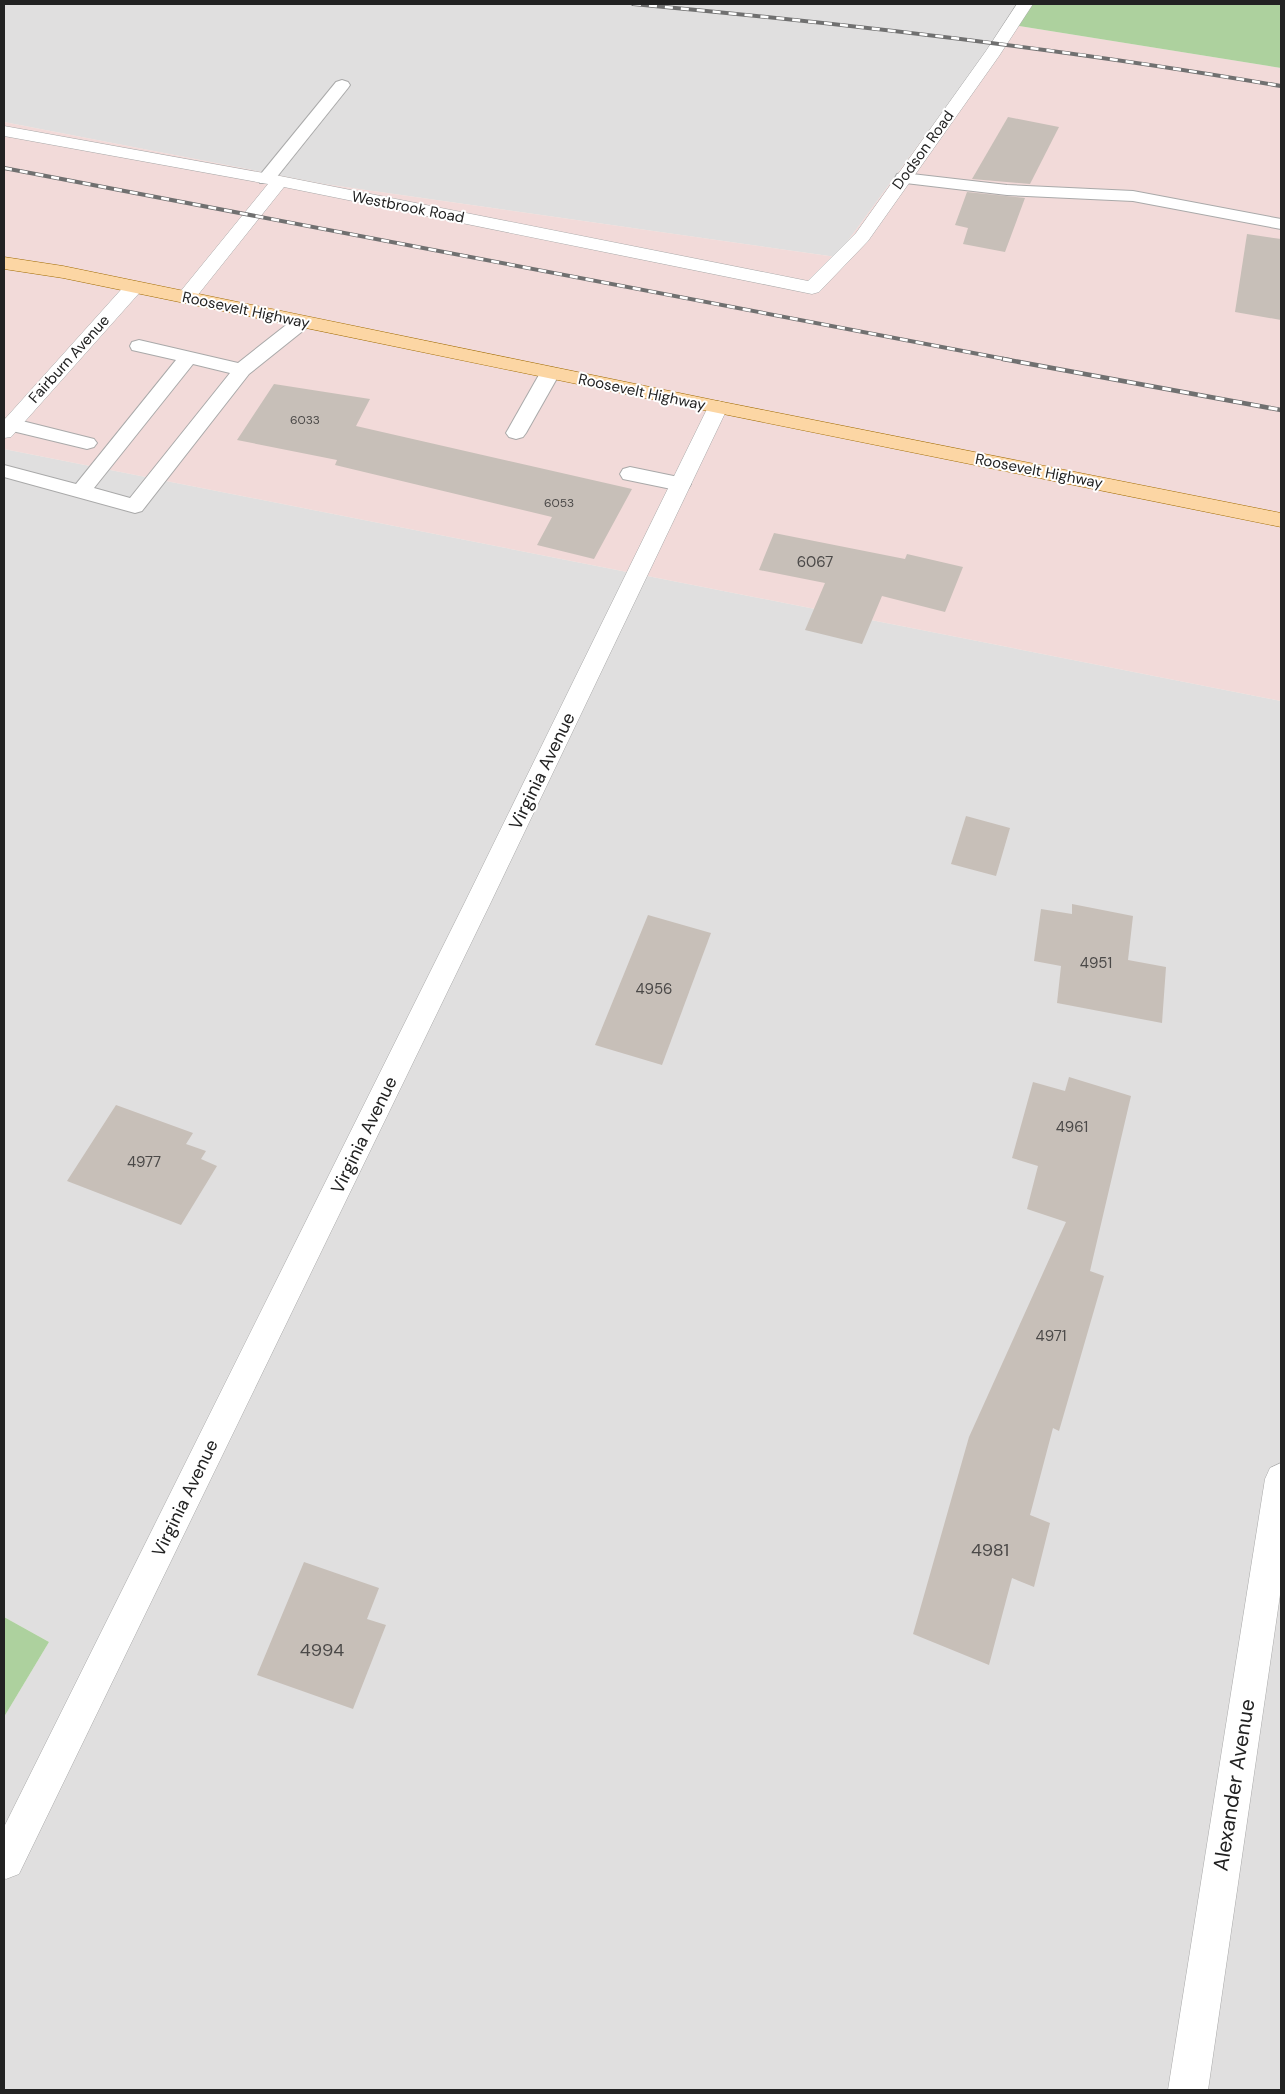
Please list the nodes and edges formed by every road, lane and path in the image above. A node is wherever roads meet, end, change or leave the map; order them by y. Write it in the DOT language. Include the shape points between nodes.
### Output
graph roads {
  1 [pos="1025,4"];
  2 [pos="342,85"];
  3 [pos="4,131"];
  4 [pos="903,178"];
  5 [pos="273,180"];
  6 [pos="1281,224"];
  7 [pos="4,263"];
  8 [pos="134,287"];
  9 [pos="812,288"];
  10 [pos="186,297"];
  11 [pos="302,322"];
  12 [pos="139,346"];
  13 [pos="188,358"];
  14 [pos="242,370"];
  15 [pos="550,373"];
  16 [pos="718,407"];
  17 [pos="7,428"];
  18 [pos="516,433"];
  19 [pos="87,443"];
  20 [pos="4,471"];
  21 [pos="630,474"];
  22 [pos="682,484"];
  23 [pos="82,490"];
  24 [pos="1281,520"];
  25 [pos="1281,1479"];
  26 [pos="6,1861"];
  27 [pos="1188,2090"];
  1 -- 4 [label="street, Dodson Road"];
  2 -- 5 [label="lane"];
  3 -- 5 [label="street, Westbrook Road"];
  4 -- 6 [label="lane" via="1007,190 1133,196"];
  4 -- 9 [label="street, Dodson Road" via="862,237"];
  5 -- 9 [label="street, Westbrook Road"];
  5 -- 10 [label="street"];
  7 -- 8 [label="main road, Roosevelt Highway"];
  8 -- 10 [label="main road, Roosevelt Highway"];
  8 -- 17 [label="street, Fairburn Avenue"];
  10 -- 11 [label="main road, Roosevelt Highway"];
  11 -- 14 [label="lane"];
  11 -- 15 [label="main road, Roosevelt Highway"];
  12 -- 13 [label="lane"];
  13 -- 14 [label="lane"];
  13 -- 23 [label="lane"];
  14 -- 23 [label="lane" via="135,506"];
  15 -- 16 [label="main road, Roosevelt Highway"];
  15 -- 18 [label="lane"];
  16 -- 22 [label="street, Virginia Avenue"];
  16 -- 24 [label="main road, Roosevelt Highway"];
  17 -- 19 [label="lane"];
  20 -- 23 [label="lane"];
  21 -- 22 [label="lane"];
  22 -- 26 [label="street, Virginia Avenue"];
  25 -- 27 [label="street, Alexander Avenue"];
}
